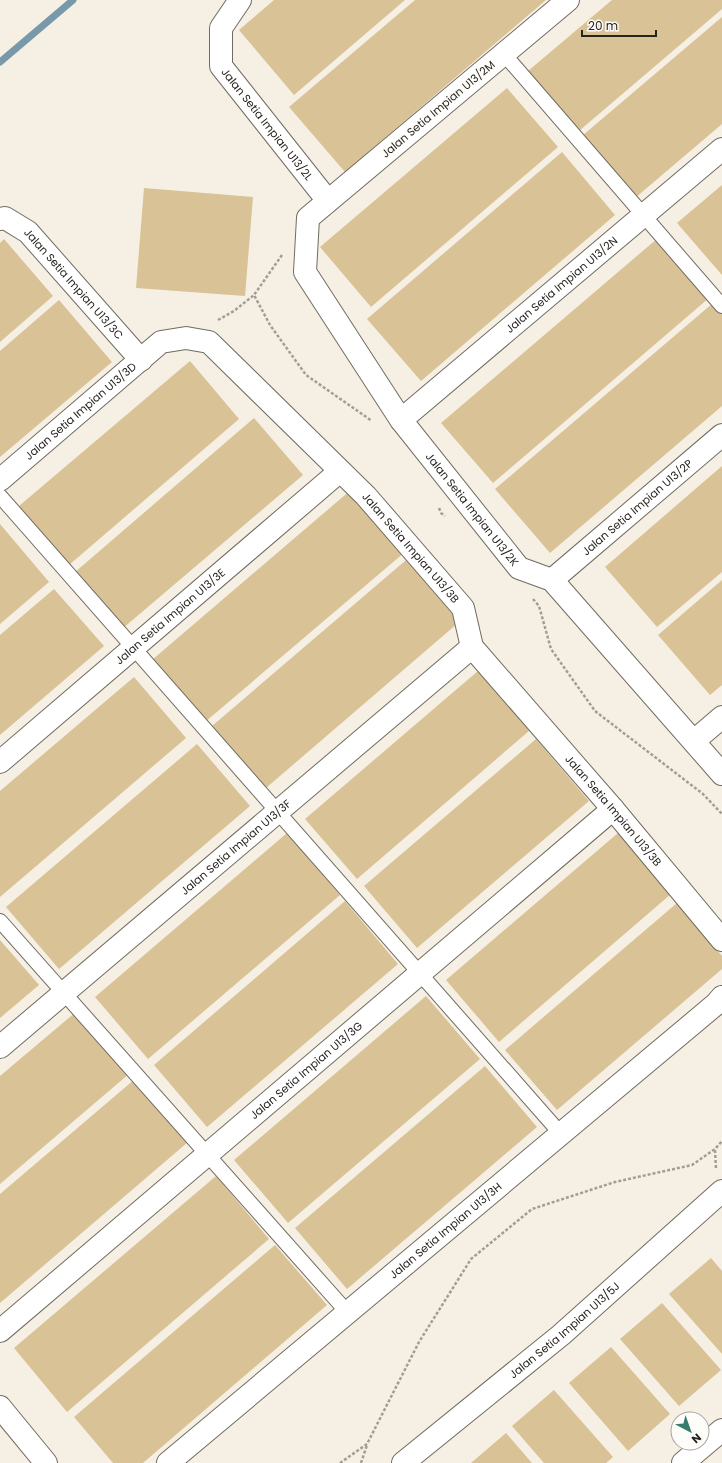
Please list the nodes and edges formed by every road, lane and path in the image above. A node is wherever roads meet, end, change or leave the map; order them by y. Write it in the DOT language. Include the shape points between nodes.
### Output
graph roads {
  1 [pos="240,0"];
  2 [pos="568,0"];
  3 [pos="504,54"];
  4 [pos="722,149"];
  5 [pos="328,201"];
  6 [pos="643,215"];
  7 [pos="308,218"];
  8 [pos="0,219"];
  9 [pos="254,295"];
  10 [pos="722,306"];
  11 [pos="186,338"];
  12 [pos="162,342"];
  13 [pos="141,360"];
  14 [pos="401,420"];
  15 [pos="722,435"];
  16 [pos="340,471"];
  17 [pos="0,480"];
  18 [pos="0,496"];
  19 [pos="552,580"];
  20 [pos="134,647"];
  21 [pos="472,647"];
  22 [pos="722,717"];
  23 [pos="694,741"];
  24 [pos="0,762"];
  25 [pos="722,774"];
  26 [pos="612,810"];
  27 [pos="278,812"];
  28 [pos="0,921"];
  29 [pos="722,940"];
  30 [pos="420,973"];
  31 [pos="63,993"];
  32 [pos="722,996"];
  33 [pos="0,1047"];
  34 [pos="561,1134"];
  35 [pos="722,1141"];
  36 [pos="207,1154"];
  37 [pos="722,1191"];
  38 [pos="348,1313"];
  39 [pos="0,1331"];
  40 [pos="0,1407"];
  41 [pos="722,1430"];
  42 [pos="367,1444"];
  43 [pos="46,1463"];
  44 [pos="168,1463"];
  45 [pos="340,1463"];
  46 [pos="361,1463"];
  47 [pos="403,1463"];
  48 [pos="683,1463"];
  1 -- 5 [label="street, Jalan Setia Impian U13/2L" via="221,28 221,66"];
  2 -- 3 [label="street, Jalan Setia Impian U13/2M"];
  3 -- 5 [label="street, Jalan Setia Impian U13/2M"];
  3 -- 6 [label="lane"];
  4 -- 6 [label="street, Jalan Setia Impian U13/2N"];
  5 -- 7 [label="street, Jalan Setia Impian U13/2M"];
  6 -- 10 [label="lane"];
  6 -- 14 [label="street, Jalan Setia Impian U13/2N"];
  7 -- 14 [label="street, Jalan Setia Impian U13/2K" via="305,272"];
  8 -- 13 [label="street, Jalan Setia Impian U13/3C" via="5,218 28,232"];
  9 -- 11 [label="path" via="234,311"];
  11 -- 12 [label="street, Jalan Setia Impian U13/3B"];
  11 -- 16 [label="street, Jalan Setia Impian U13/3B" via="209,342"];
  12 -- 13 [label="street, Jalan Setia Impian U13/3D"];
  13 -- 17 [label="street, Jalan Setia Impian U13/3D"];
  14 -- 19 [label="street, Jalan Setia Impian U13/2K" via="520,568"];
  15 -- 19 [label="street, Jalan Setia Impian U13/2P"];
  16 -- 20 [label="street, Jalan Setia Impian U13/3E"];
  16 -- 21 [label="street, Jalan Setia Impian U13/3B" via="366,496 463,608"];
  18 -- 20 [label="lane"];
  19 -- 23 [label="street, Jalan Setia Impian U13/2K"];
  20 -- 24 [label="street, Jalan Setia Impian U13/3E"];
  20 -- 27 [label="lane"];
  21 -- 26 [label="street, Jalan Setia Impian U13/3B"];
  21 -- 27 [label="street, Jalan Setia Impian U13/3F"];
  22 -- 23 [label="street"];
  23 -- 25 [label="street, Jalan Setia Impian U13/2K"];
  26 -- 29 [label="street, Jalan Setia Impian U13/3B"];
  26 -- 30 [label="street, Jalan Setia Impian U13/3G"];
  27 -- 30 [label="lane"];
  27 -- 31 [label="street, Jalan Setia Impian U13/3F"];
  28 -- 31 [label="lane"];
  30 -- 34 [label="lane"];
  30 -- 36 [label="street, Jalan Setia Impian U13/3G"];
  31 -- 33 [label="street, Jalan Setia Impian U13/3F"];
  31 -- 36 [label="lane"];
  32 -- 34 [label="street, Jalan Setia Impian U13/3H" via="716,1004"];
  34 -- 38 [label="street, Jalan Setia Impian U13/3H"];
  35 -- 42 [label="path" via="692,1166 615,1182 532,1210 471,1258 419,1342"];
  36 -- 38 [label="lane"];
  36 -- 39 [label="street, Jalan Setia Impian U13/3G"];
  37 -- 47 [label="street, Jalan Setia Impian U13/5J" via="561,1335"];
  38 -- 44 [label="street, Jalan Setia Impian U13/3H"];
  40 -- 43 [label="street"];
  41 -- 48 [label="street"];
  42 -- 45 [label="path"];
  42 -- 46 [label="path"];
}
